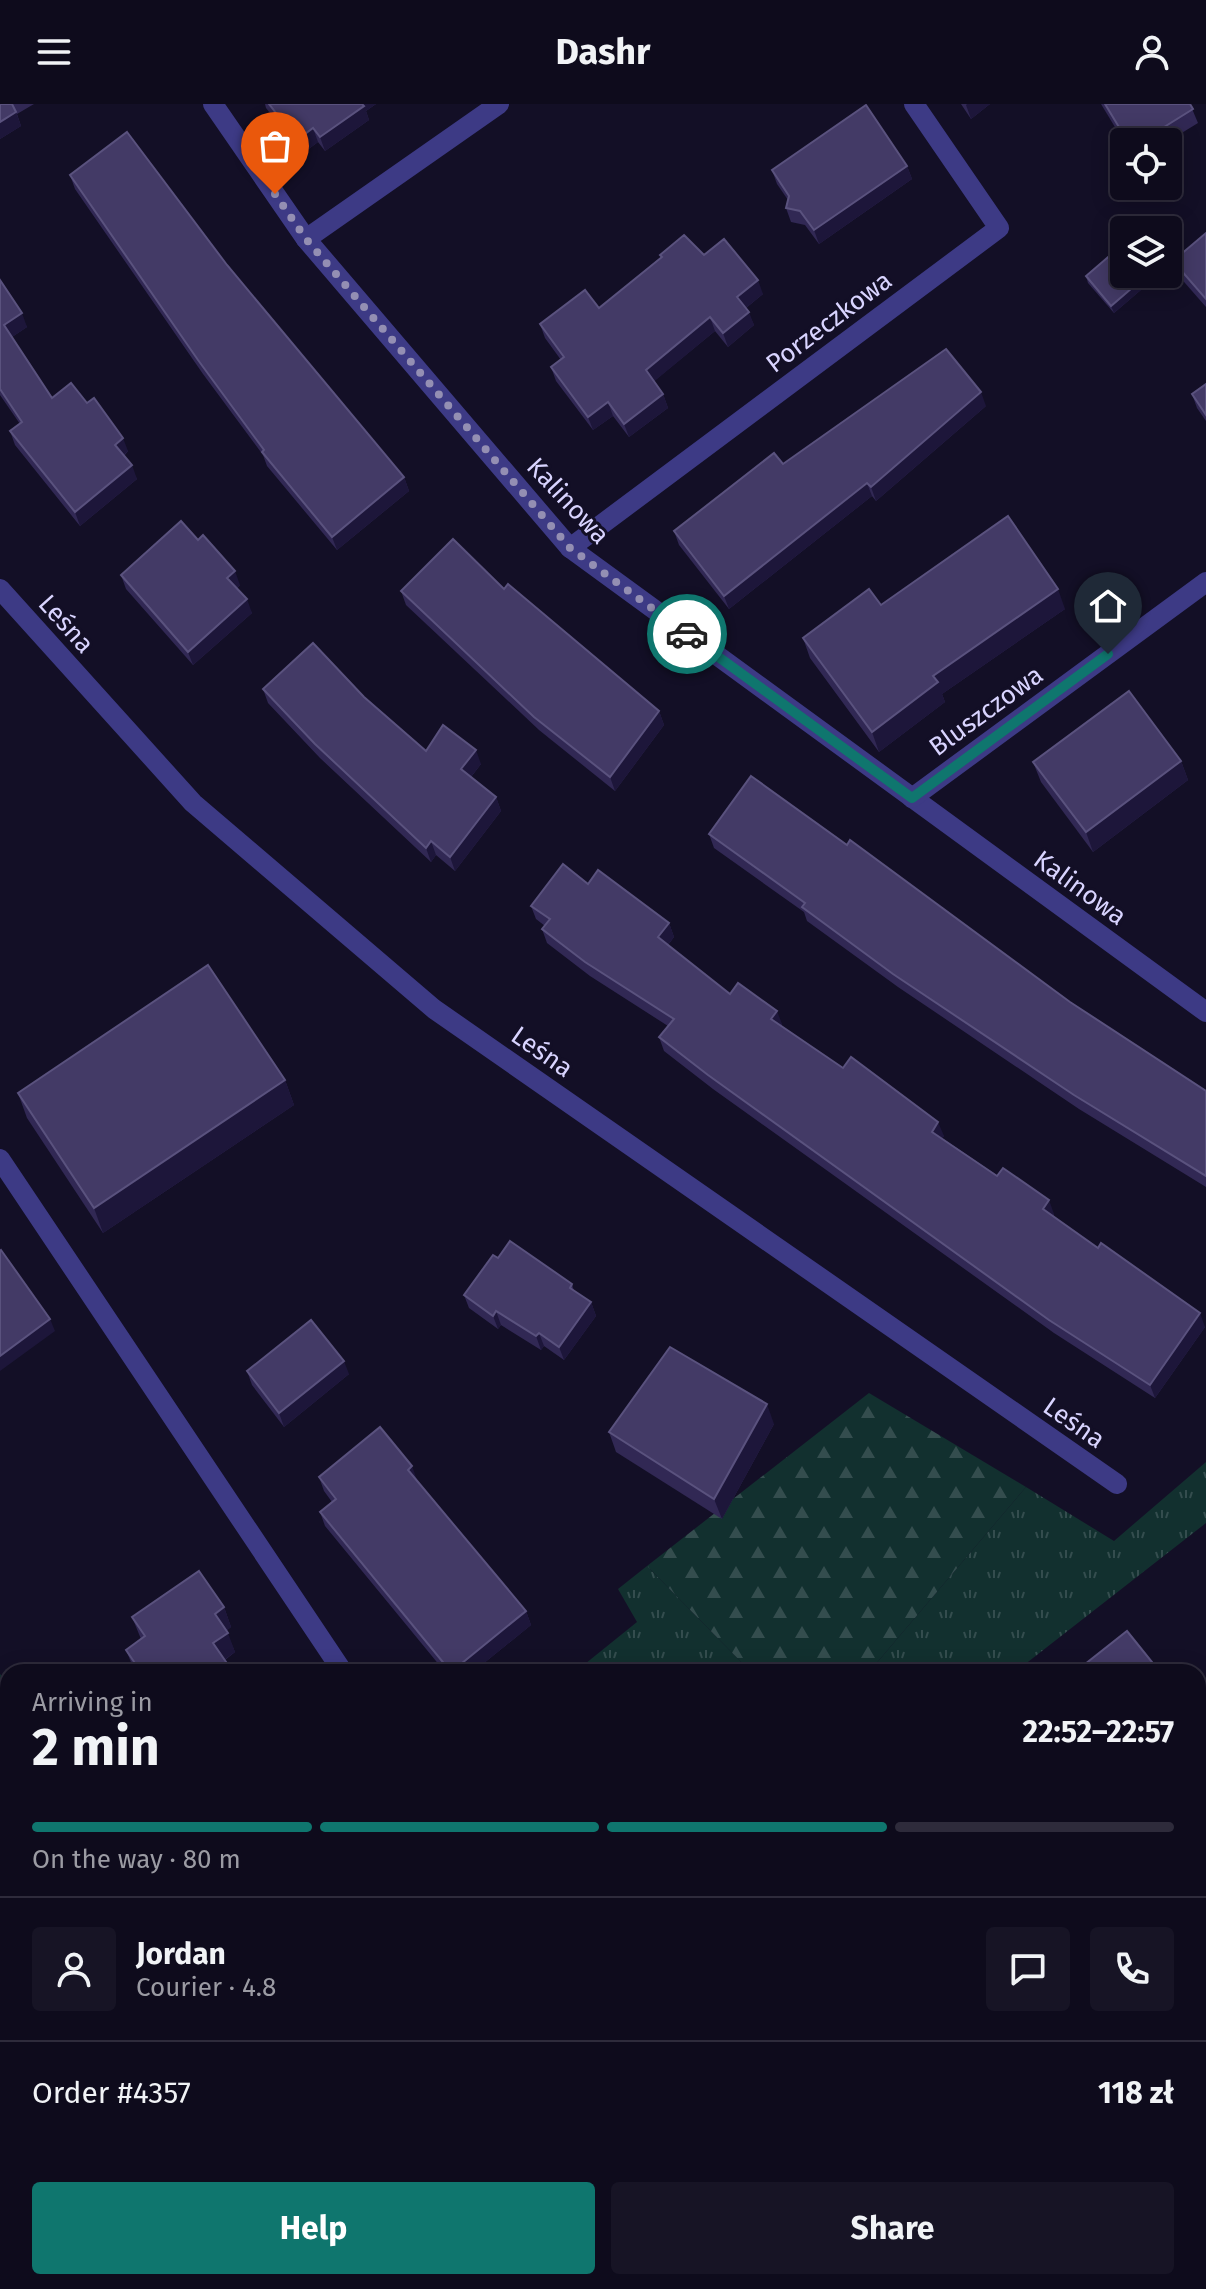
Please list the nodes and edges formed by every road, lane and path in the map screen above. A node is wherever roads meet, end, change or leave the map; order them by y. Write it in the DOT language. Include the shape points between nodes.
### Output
graph roads {
  1 [pos="213,104"];
  2 [pos="499,104"];
  3 [pos="914,104"];
  4 [pos="306,239"];
  5 [pos="570,548"];
  6 [pos="1206,582"];
  7 [pos="0,589"];
  8 [pos="912,798"];
  9 [pos="1206,1012"];
  10 [pos="0,1159"];
  11 [pos="1117,1484"];
  12 [pos="338,1664"];
  1 -- 4 [label="street, Kalinowa"];
  2 -- 4 [label="street"];
  3 -- 5 [label="street, Porzeczkowa" via="999,228"];
  4 -- 5 [label="street, Kalinowa"];
  5 -- 8 [label="street, Kalinowa"];
  6 -- 8 [label="street, Bluszczowa"];
  7 -- 11 [label="street, Leśna" via="193,803 434,1009"];
  8 -- 9 [label="street, Kalinowa"];
  10 -- 12 [label="street"];
}
